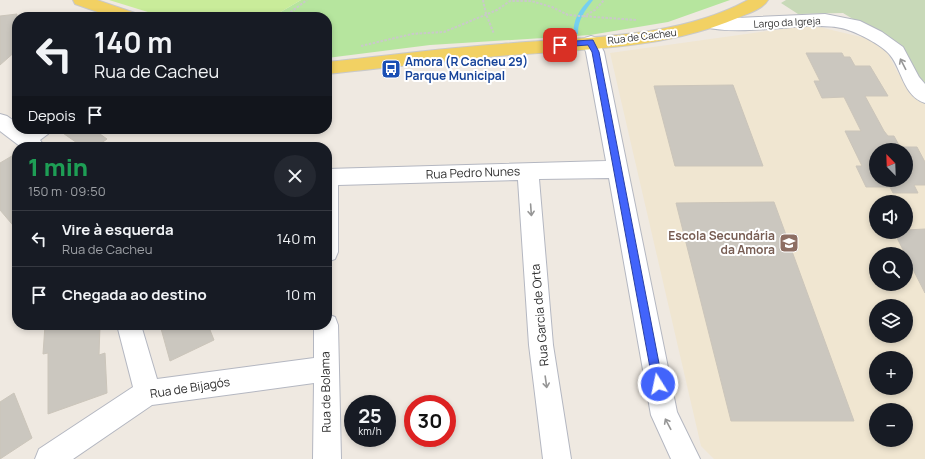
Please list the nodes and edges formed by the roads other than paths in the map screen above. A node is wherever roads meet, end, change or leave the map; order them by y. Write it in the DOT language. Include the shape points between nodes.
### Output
graph roads {
  1 [pos="81,0"];
  2 [pos="760,0"];
  3 [pos="115,12"];
  4 [pos="711,23"];
  5 [pos="591,42"];
  6 [pos="332,67"];
  7 [pos="925,96"];
  8 [pos="0,121"];
  9 [pos="12,127"];
  10 [pos="25,134"];
  11 [pos="34,139"];
  12 [pos="618,169"];
  13 [pos="528,171"];
  14 [pos="332,177"];
  15 [pos="130,330"];
  16 [pos="326,330"];
  17 [pos="325,369"];
  18 [pos="148,393"];
  19 [pos="49,459"];
  20 [pos="327,459"];
  21 [pos="557,459"];
  22 [pos="686,459"];
  1 -- 3 [label="main road"];
  2 -- 4 [label="main road, Rua de Cacheu"];
  4 -- 5 [label="main road, Rua de Cacheu" via="673,34"];
  7 -- 4 [label="street, Largo da Igreja, one-way" via="912,81 897,51 876,36 854,26 825,20"];
  5 -- 6 [label="main road, Rua de Cacheu"];
  5 -- 12 [label="street"];
  8 -- 9 [label="street"];
  10 -- 11 [label="street"];
  12 -- 13 [label="street, Rua Pedro Nunes"];
  22 -- 12 [label="street, one-way" via="664,415"];
  13 -- 14 [label="street, Rua Pedro Nunes"];
  13 -- 21 [label="street, Rua Garcia de Orta, one-way" via="541,345"];
  15 -- 18 [label="street"];
  16 -- 17 [label="street, Rua de Bolama"];
  17 -- 18 [label="street, Rua de Bijagós"];
  17 -- 20 [label="street, Rua de Bolama"];
  18 -- 19 [label="street, Rua de Bijagós"];
}
